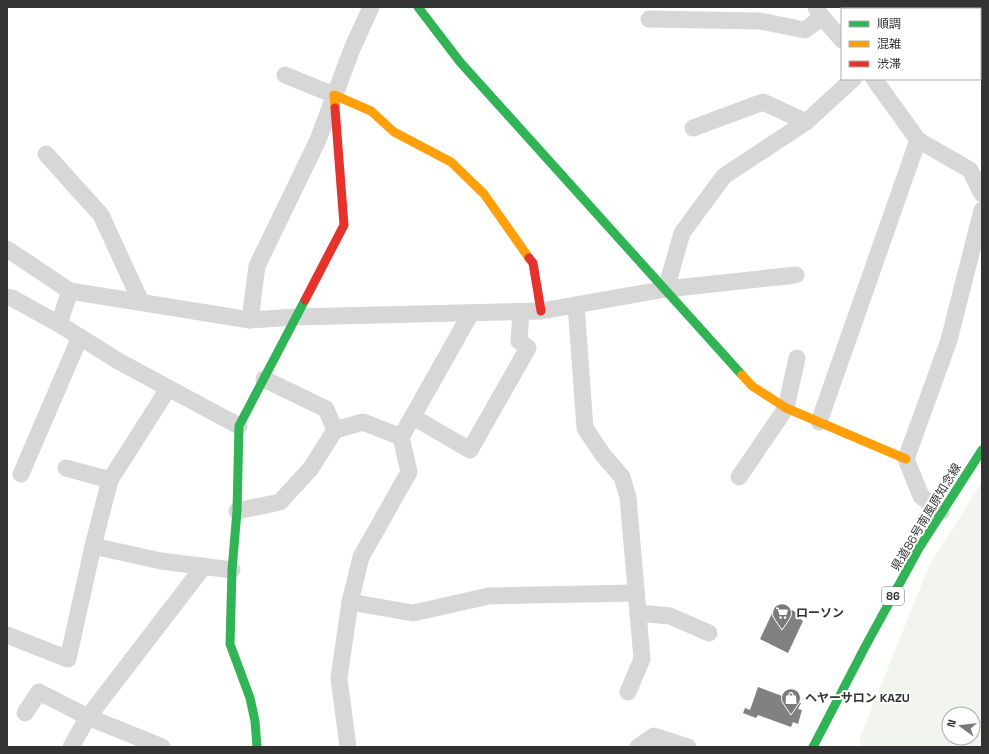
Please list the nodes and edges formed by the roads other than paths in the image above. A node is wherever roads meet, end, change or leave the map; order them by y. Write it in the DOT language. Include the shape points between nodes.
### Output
graph roads {
  1 [pos="371,7"];
  2 [pos="418,7"];
  3 [pos="819,12"];
  4 [pos="649,19"];
  5 [pos="841,39"];
  6 [pos="285,75"];
  7 [pos="852,80"];
  8 [pos="875,80"];
  9 [pos="334,95"];
  10 [pos="806,122"];
  11 [pos="693,128"];
  12 [pos="918,140"];
  13 [pos="46,154"];
  14 [pos="982,194"];
  15 [pos="982,210"];
  16 [pos="7,248"];
  17 [pos="796,275"];
  18 [pos="666,289"];
  19 [pos="70,291"];
  20 [pos="9,302"];
  21 [pos="141,302"];
  22 [pos="576,305"];
  23 [pos="541,311"];
  24 [pos="521,312"];
  25 [pos="472,313"];
  26 [pos="295,317"];
  27 [pos="250,320"];
  28 [pos="59,324"];
  29 [pos="80,337"];
  30 [pos="797,358"];
  31 [pos="264,379"];
  32 [pos="168,389"];
  33 [pos="786,408"];
  34 [pos="412,417"];
  35 [pos="819,422"];
  36 [pos="239,426"];
  37 [pos="335,430"];
  38 [pos="401,437"];
  39 [pos="982,450"];
  40 [pos="906,459"];
  41 [pos="66,468"];
  42 [pos="21,474"];
  43 [pos="739,477"];
  44 [pos="110,480"];
  45 [pos="237,511"];
  46 [pos="941,512"];
  47 [pos="93,546"];
  48 [pos="204,566"];
  49 [pos="232,570"];
  50 [pos="636,592"];
  51 [pos="350,602"];
  52 [pos="638,613"];
  53 [pos="709,633"];
  54 [pos="7,635"];
  55 [pos="628,692"];
  56 [pos="26,713"];
  57 [pos="88,717"];
  58 [pos="71,747"];
  59 [pos="162,747"];
  60 [pos="257,747"];
  61 [pos="348,747"];
  62 [pos="638,747"];
  63 [pos="688,747"];
  64 [pos="814,747"];
  1 -- 9 [label="street"];
  2 -- 18 [label="street" via="460,62"];
  3 -- 4 [label="street" via="805,30 760,21"];
  3 -- 5 [label="street"];
  6 -- 9 [label="street"];
  7 -- 10 [label="street"];
  8 -- 12 [label="street"];
  9 -- 23 [label="street" via="371,111 394,132 451,162 484,194 533,263"];
  9 -- 26 [label="street" via="344,225"];
  9 -- 27 [label="street" via="318,140 257,266"];
  10 -- 11 [label="street" via="762,102"];
  10 -- 18 [label="street" via="724,176 682,233"];
  12 -- 14 [label="street" via="970,170"];
  12 -- 35 [label="street"];
  13 -- 21 [label="street" via="101,215"];
  15 -- 40 [label="street" via="949,340"];
  16 -- 19 [label="street"];
  17 -- 18 [label="street"];
  18 -- 22 [label="street"];
  18 -- 33 [label="street" via="752,386"];
  19 -- 21 [label="street"];
  19 -- 28 [label="street"];
  20 -- 28 [label="street"];
  21 -- 27 [label="street"];
  22 -- 23 [label="street"];
  22 -- 50 [label="street" via="585,428 622,478 628,497"];
  23 -- 24 [label="street"];
  24 -- 25 [label="street"];
  24 -- 34 [label="street" via="519,341 528,348 470,450"];
  25 -- 26 [label="street"];
  25 -- 34 [label="street"];
  26 -- 27 [label="street"];
  26 -- 31 [label="street"];
  28 -- 29 [label="street"];
  29 -- 32 [label="street"];
  29 -- 42 [label="street"];
  30 -- 33 [label="street"];
  31 -- 36 [label="street"];
  31 -- 37 [label="street" via="326,409"];
  32 -- 36 [label="street"];
  32 -- 44 [label="street"];
  33 -- 35 [label="street"];
  33 -- 43 [label="street"];
  34 -- 38 [label="street"];
  35 -- 40 [label="street"];
  36 -- 45 [label="street"];
  37 -- 38 [label="street" via="363,422"];
  37 -- 45 [label="street" via="311,468 280,502"];
  38 -- 51 [label="street" via="408,472 361,557"];
  39 -- 46 [label="street, 県道86号南風原知念線 / 86"];
  40 -- 46 [label="street" via="921,496"];
  41 -- 44 [label="street"];
  44 -- 47 [label="street"];
  45 -- 49 [label="street"];
  46 -- 64 [label="street, 県道86号南風原知念線 / 86" via="865,647"];
  47 -- 48 [label="street" via="162,561"];
  47 -- 54 [label="street" via="68,659"];
  48 -- 49 [label="street"];
  48 -- 57 [label="street"];
  49 -- 60 [label="street" via="230,644 250,698"];
  50 -- 51 [label="street" via="488,596 413,613"];
  50 -- 52 [label="street"];
  51 -- 61 [label="street" via="339,678"];
  52 -- 53 [label="street" via="670,616"];
  52 -- 55 [label="street" via="642,659"];
  56 -- 57 [label="street" via="39,692"];
  57 -- 58 [label="street"];
  57 -- 59 [label="street"];
  62 -- 63 [label="street" via="654,736"];
}
